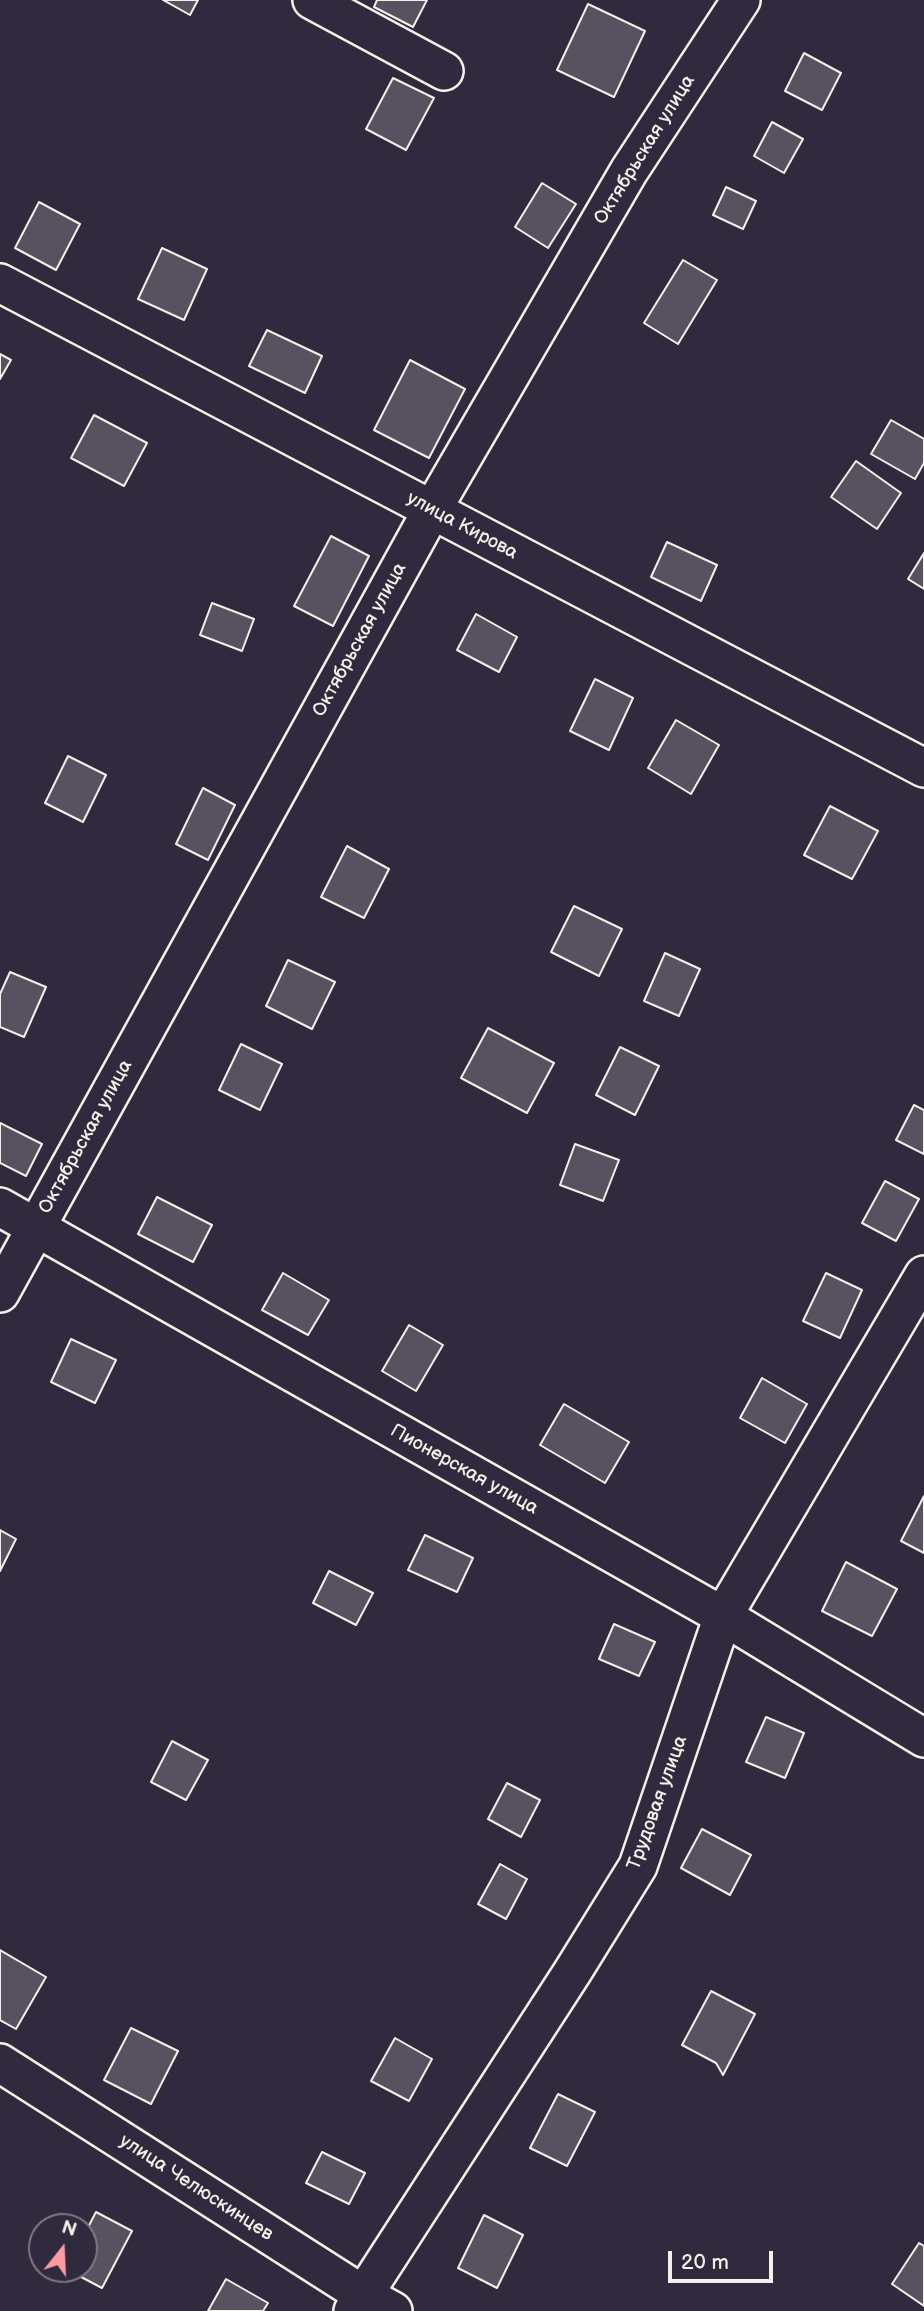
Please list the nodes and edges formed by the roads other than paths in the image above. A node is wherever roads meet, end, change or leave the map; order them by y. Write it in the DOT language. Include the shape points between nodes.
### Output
graph roads {
  1 [pos="312,0"];
  2 [pos="741,0"];
  3 [pos="444,71"];
  4 [pos="0,283"];
  5 [pos="432,510"];
  6 [pos="924,768"];
  7 [pos="0,1207"];
  8 [pos="36,1228"];
  9 [pos="924,1275"];
  10 [pos="0,1293"];
  11 [pos="723,1616"];
  12 [pos="924,1738"];
  13 [pos="0,2063"];
  14 [pos="369,2306"];
  1 -- 3 [label="street"];
  2 -- 5 [label="street, Октябрьская улица" via="629,171"];
  4 -- 5 [label="street, улица Кирова"];
  5 -- 6 [label="street, улица Кирова"];
  5 -- 8 [label="street, Октябрьская улица"];
  7 -- 8 [label="street, Пионерская улица"];
  8 -- 10 [label="street, Октябрьская улица"];
  8 -- 11 [label="street, Пионерская улица"];
  9 -- 11 [label="street, Трудовая улица"];
  11 -- 12 [label="street, Пионерская улица"];
  11 -- 14 [label="street, Трудовая улица" via="638,1866"];
  13 -- 14 [label="street, улица Челюскинцев"];
}
